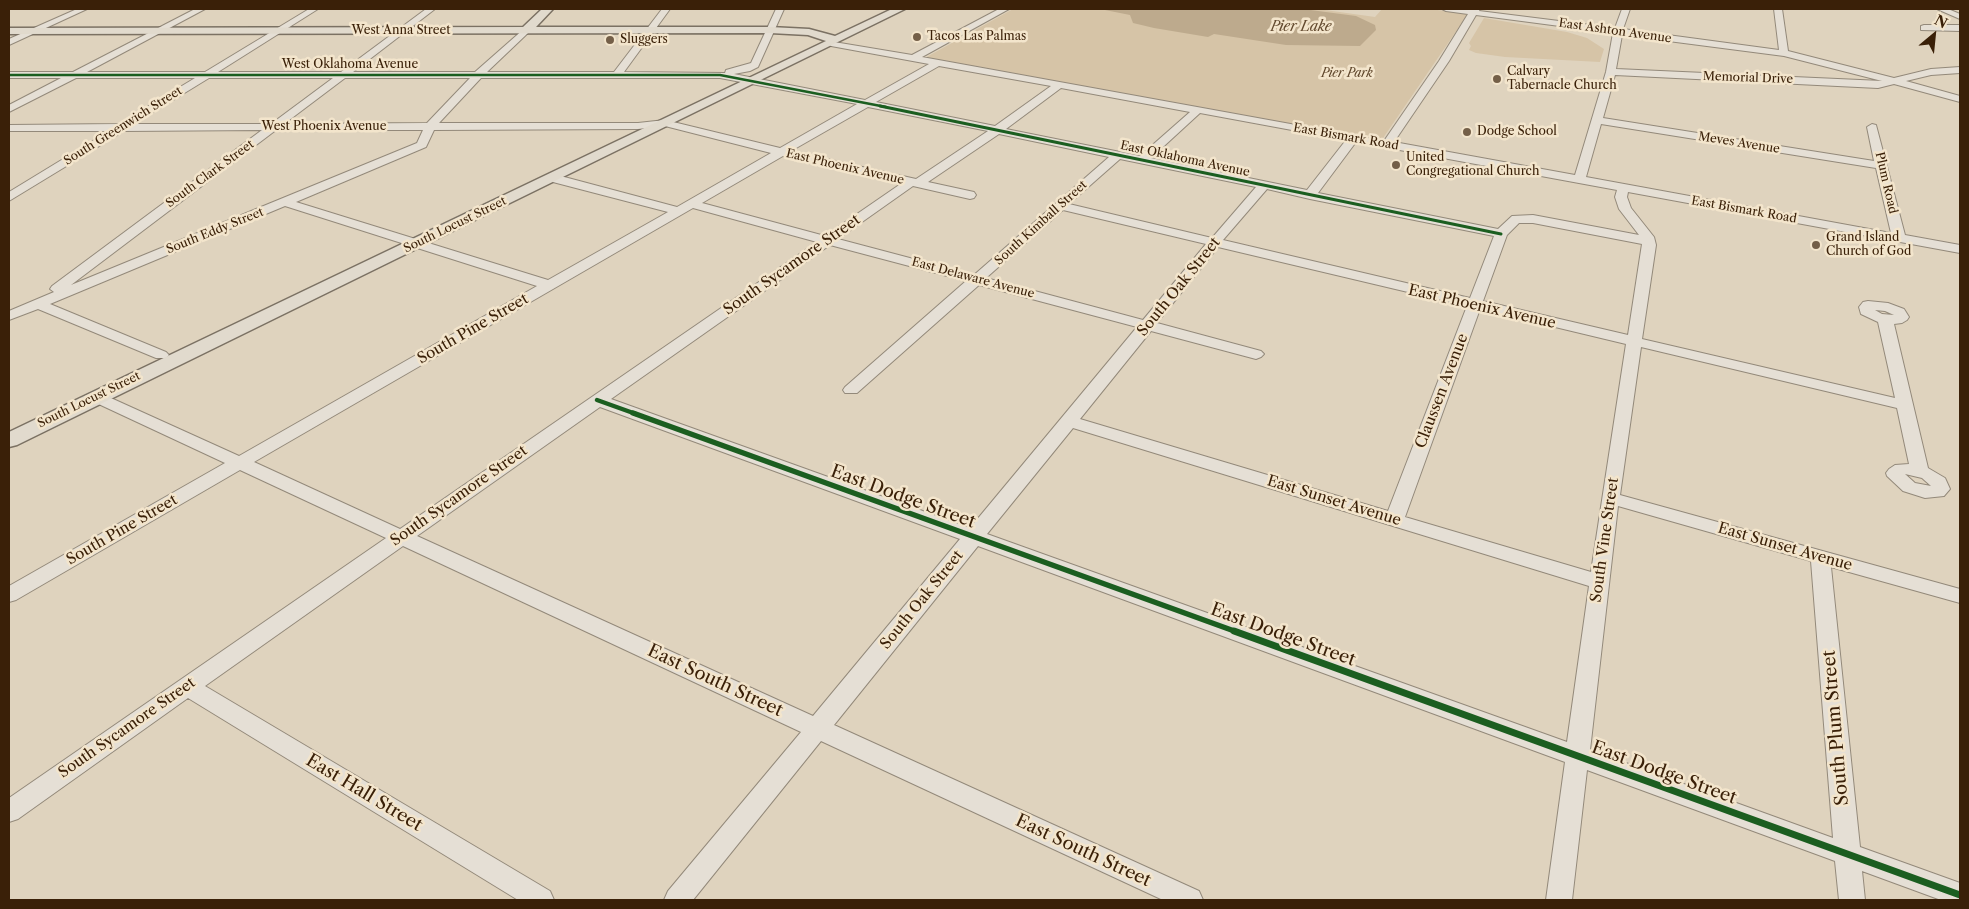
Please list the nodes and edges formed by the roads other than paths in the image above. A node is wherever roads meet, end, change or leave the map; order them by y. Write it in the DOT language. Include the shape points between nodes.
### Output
graph roads {
  1 [pos="83,9"];
  2 [pos="201,9"];
  3 [pos="314,9"];
  4 [pos="431,9"];
  5 [pos="548,9"];
  6 [pos="666,9"];
  7 [pos="780,9"];
  8 [pos="884,9"];
  9 [pos="900,9"];
  10 [pos="1005,9"];
  11 [pos="1446,9"];
  12 [pos="1626,9"];
  13 [pos="1778,9"];
  14 [pos="1941,9"];
  15 [pos="1475,11"];
  16 [pos="1960,17"];
  17 [pos="1924,28"];
  18 [pos="1960,28"];
  19 [pos="649,30"];
  20 [pos="770,30"];
  21 [pos="9,31"];
  22 [pos="32,31"];
  23 [pos="158,31"];
  24 [pos="277,31"];
  25 [pos="400,31"];
  26 [pos="525,31"];
  27 [pos="1618,31"];
  28 [pos="829,39"];
  29 [pos="9,42"];
  30 [pos="1784,53"];
  31 [pos="913,58"];
  32 [pos="937,63"];
  33 [pos="1960,70"];
  34 [pos="1611,72"];
  35 [pos="691,74"];
  36 [pos="9,75"];
  37 [pos="74,75"];
  38 [pos="206,75"];
  39 [pos="343,75"];
  40 [pos="478,75"];
  41 [pos="617,75"];
  42 [pos="740,77"];
  43 [pos="1897,82"];
  44 [pos="1885,84"];
  45 [pos="1059,85"];
  46 [pos="1960,99"];
  47 [pos="866,103"];
  48 [pos="1960,108"];
  49 [pos="9,109"];
  50 [pos="1198,110"];
  51 [pos="1596,120"];
  52 [pos="652,126"];
  53 [pos="121,127"];
  54 [pos="274,127"];
  55 [pos="430,127"];
  56 [pos="466,127"];
  57 [pos="1872,127"];
  58 [pos="9,128"];
  59 [pos="998,130"];
  60 [pos="1353,138"];
  61 [pos="422,145"];
  62 [pos="1388,145"];
  63 [pos="780,152"];
  64 [pos="1118,155"];
  65 [pos="1143,160"];
  66 [pos="1882,165"];
  67 [pos="553,178"];
  68 [pos="1579,180"];
  69 [pos="914,183"];
  70 [pos="1264,185"];
  71 [pos="1623,188"];
  72 [pos="970,195"];
  73 [pos="1310,195"];
  74 [pos="9,197"];
  75 [pos="285,202"];
  76 [pos="1060,206"];
  77 [pos="684,207"];
  78 [pos="1501,234"];
  79 [pos="1899,238"];
  80 [pos="827,240"];
  81 [pos="410,241"];
  82 [pos="1648,241"];
  83 [pos="1214,243"];
  84 [pos="1960,249"];
  85 [pos="977,279"];
  86 [pos="549,285"];
  87 [pos="37,304"];
  88 [pos="1474,305"];
  89 [pos="9,316"];
  90 [pos="1885,319"];
  91 [pos="1148,324"];
  92 [pos="1635,342"];
  93 [pos="1256,354"];
  94 [pos="161,355"];
  95 [pos="851,390"];
  96 [pos="96,397"];
  97 [pos="597,400"];
  98 [pos="1905,405"];
  99 [pos="1069,421"];
  100 [pos="9,427"];
  101 [pos="9,440"];
  102 [pos="239,463"];
  103 [pos="1920,471"];
  104 [pos="1610,498"];
  105 [pos="1394,520"];
  106 [pos="400,536"];
  107 [pos="974,537"];
  108 [pos="1820,557"];
  109 [pos="1599,582"];
  110 [pos="9,595"];
  111 [pos="1960,596"];
  112 [pos="186,686"];
  113 [pos="817,728"];
  114 [pos="1577,756"];
  115 [pos="9,811"];
  116 [pos="1848,854"];
  117 [pos="1960,895"];
  118 [pos="541,900"];
  119 [pos="677,900"];
  120 [pos="1190,900"];
  121 [pos="1559,900"];
  122 [pos="1852,900"];
  1 -- 22 [label="street"];
  2 -- 23 [label="street"];
  3 -- 24 [label="street, South Greenwich Street"];
  4 -- 25 [label="street, South Clark Street"];
  5 -- 26 [label="main road"];
  6 -- 19 [label="street"];
  7 -- 20 [label="street"];
  8 -- 28 [label="main road, South Locust Street"];
  9 -- 28 [label="main road, South Locust Street"];
  10 -- 31 [label="street"];
  11 -- 15 [label="street, East Ashton Avenue"];
  12 -- 27 [label="street"];
  13 -- 30 [label="street"];
  14 -- 16 [label="street"];
  15 -- 27 [label="street, East Ashton Avenue"];
  15 -- 62 [label="street"];
  17 -- 18 [label="street"];
  19 -- 20 [label="main road, West Anna Street"];
  19 -- 26 [label="main road, West Anna Street"];
  19 -- 41 [label="street"];
  20 -- 28 [label="main road, West Anna Street"];
  20 -- 42 [label="street" via="755,66"];
  21 -- 22 [label="main road, West Anna Street"];
  22 -- 23 [label="main road, West Anna Street"];
  22 -- 29 [label="street"];
  23 -- 24 [label="main road, West Anna Street"];
  23 -- 37 [label="street"];
  24 -- 25 [label="main road, West Anna Street"];
  24 -- 38 [label="street, South Greenwich Street"];
  25 -- 26 [label="main road, West Anna Street"];
  25 -- 39 [label="street, South Clark Street"];
  26 -- 40 [label="street"];
  27 -- 30 [label="street, East Ashton Avenue"];
  27 -- 34 [label="street"];
  28 -- 31 [label="street, East Bismark Road"];
  28 -- 42 [label="main road, South Locust Street"];
  30 -- 43 [label="street, East Ashton Avenue"];
  30 -- 44 [label="street, East Ashton Avenue"];
  31 -- 32 [label="street, East Bismark Road"];
  32 -- 45 [label="street, East Bismark Road"];
  32 -- 47 [label="street, South Pine Street"];
  33 -- 43 [label="street" via="1931,72"];
  34 -- 44 [label="street, Memorial Drive"];
  34 -- 51 [label="street"];
  35 -- 41 [label="street, West Oklahoma Avenue"];
  35 -- 42 [label="street, West Oklahoma Avenue"];
  35 -- 42 [label="street, West Oklahoma Avenue" via="701,72"];
  36 -- 37 [label="street, West Oklahoma Avenue"];
  37 -- 38 [label="street, West Oklahoma Avenue"];
  37 -- 49 [label="street"];
  38 -- 39 [label="street, West Oklahoma Avenue"];
  38 -- 53 [label="street, South Greenwich Street"];
  39 -- 40 [label="street, West Oklahoma Avenue"];
  39 -- 54 [label="street, South Clark Street"];
  40 -- 41 [label="street, West Oklahoma Avenue"];
  40 -- 55 [label="street"];
  42 -- 47 [label="street, West Oklahoma Avenue"];
  42 -- 52 [label="main road, South Locust Street"];
  42 -- 52 [label="main road, South Locust Street"];
  43 -- 44 [label="street, Memorial Drive"];
  43 -- 46 [label="street, Memorial Drive"];
  44 -- 48 [label="street, Memorial Drive"];
  45 -- 50 [label="street, East Bismark Road"];
  45 -- 59 [label="street, South Sycamore Street"];
  47 -- 59 [label="street, East Oklahoma Avenue"];
  47 -- 63 [label="street, South Pine Street"];
  50 -- 60 [label="street, East Bismark Road"];
  50 -- 65 [label="street"];
  51 -- 66 [label="street, Meves Avenue"];
  51 -- 68 [label="street"];
  52 -- 56 [label="street, West Phoenix Avenue"];
  52 -- 63 [label="street, West Phoenix Avenue" via="704,133"];
  52 -- 67 [label="main road, South Locust Street"];
  52 -- 81 [label="main road, South Locust Street"];
  53 -- 54 [label="street, West Phoenix Avenue"];
  53 -- 58 [label="street, West Phoenix Avenue"];
  53 -- 74 [label="street, South Greenwich Street"];
  54 -- 55 [label="street, West Phoenix Avenue"];
  54 -- 87 [label="street, South Clark Street"];
  55 -- 56 [label="street, West Phoenix Avenue"];
  55 -- 61 [label="street"];
  56 -- 61 [label="street, South Eddy Street"];
  57 -- 66 [label="street, Plum Road"];
  59 -- 64 [label="street, East Oklahoma Avenue"];
  59 -- 69 [label="street, South Sycamore Street"];
  60 -- 62 [label="street, East Bismark Road"];
  60 -- 73 [label="street"];
  61 -- 75 [label="street, South Eddy Street"];
  62 -- 68 [label="street, East Bismark Road"];
  63 -- 69 [label="street, East Phoenix Avenue"];
  63 -- 77 [label="street, South Pine Street"];
  64 -- 65 [label="street, East Oklahoma Avenue"];
  64 -- 76 [label="street, South Kimball Street"];
  65 -- 70 [label="street, East Oklahoma Avenue"];
  66 -- 79 [label="street, Plum Road"];
  67 -- 77 [label="street, East Delaware Avenue"];
  67 -- 81 [label="main road, South Locust Street"];
  68 -- 71 [label="street, East Bismark Road"];
  69 -- 72 [label="street, East Phoenix Avenue"];
  69 -- 80 [label="street, South Sycamore Street"];
  70 -- 73 [label="street, East Oklahoma Avenue"];
  70 -- 83 [label="street, South Oak Street"];
  71 -- 79 [label="street, East Bismark Road"];
  71 -- 82 [label="street" via="1621,197 1625,209"];
  73 -- 78 [label="street, East Oklahoma Avenue"];
  75 -- 81 [label="street"];
  75 -- 87 [label="street, South Eddy Street"];
  76 -- 83 [label="street, East Phoenix Avenue"];
  76 -- 85 [label="street, South Kimball Street"];
  77 -- 80 [label="street, East Delaware Avenue"];
  77 -- 86 [label="street, South Pine Street"];
  78 -- 82 [label="street" via="1516,219 1533,219"];
  78 -- 88 [label="street, Claussen Avenue"];
  79 -- 84 [label="street, East Bismark Road"];
  80 -- 85 [label="street, East Delaware Avenue"];
  80 -- 97 [label="street, South Sycamore Street"];
  81 -- 86 [label="street"];
  81 -- 94 [label="main road, South Locust Street"];
  81 -- 96 [label="main road, South Locust Street"];
  82 -- 92 [label="street, South Vine Street"];
  83 -- 88 [label="street, East Phoenix Avenue"];
  83 -- 91 [label="street, South Oak Street"];
  85 -- 91 [label="street, East Delaware Avenue"];
  85 -- 95 [label="street, South Kimball Street"];
  86 -- 102 [label="street, South Pine Street"];
  87 -- 89 [label="street, South Eddy Street"];
  87 -- 94 [label="street"];
  88 -- 92 [label="street, East Phoenix Avenue"];
  88 -- 105 [label="street, Claussen Avenue"];
  90 -- 98 [label="street"];
  91 -- 93 [label="street, East Delaware Avenue"];
  91 -- 99 [label="street, South Oak Street"];
  92 -- 98 [label="street, East Phoenix Avenue"];
  92 -- 104 [label="street, South Vine Street"];
  94 -- 100 [label="main road, South Locust Street"];
  96 -- 101 [label="main road, South Locust Street"];
  96 -- 102 [label="street, East South Street"];
  97 -- 106 [label="street, South Sycamore Street"];
  97 -- 107 [label="street, East Dodge Street"];
  98 -- 103 [label="street"];
  99 -- 105 [label="street, East Sunset Avenue"];
  99 -- 107 [label="street, South Oak Street"];
  102 -- 106 [label="street, East South Street"];
  102 -- 110 [label="street, South Pine Street"];
  104 -- 108 [label="street, East Sunset Avenue"];
  104 -- 109 [label="street, South Vine Street"];
  105 -- 109 [label="street, East Sunset Avenue"];
  106 -- 112 [label="street, South Sycamore Street"];
  106 -- 113 [label="street, East South Street"];
  107 -- 113 [label="street, South Oak Street"];
  107 -- 114 [label="street, East Dodge Street"];
  108 -- 111 [label="street, East Sunset Avenue"];
  108 -- 116 [label="street, South Plum Street"];
  109 -- 114 [label="street, South Vine Street"];
  112 -- 115 [label="street, South Sycamore Street"];
  112 -- 118 [label="street, East Hall Street"];
  113 -- 119 [label="street, South Oak Street"];
  113 -- 120 [label="street, East South Street"];
  114 -- 116 [label="street, East Dodge Street"];
  114 -- 121 [label="street, South Vine Street"];
  116 -- 117 [label="street, East Dodge Street"];
  116 -- 122 [label="street, South Plum Street"];
}
